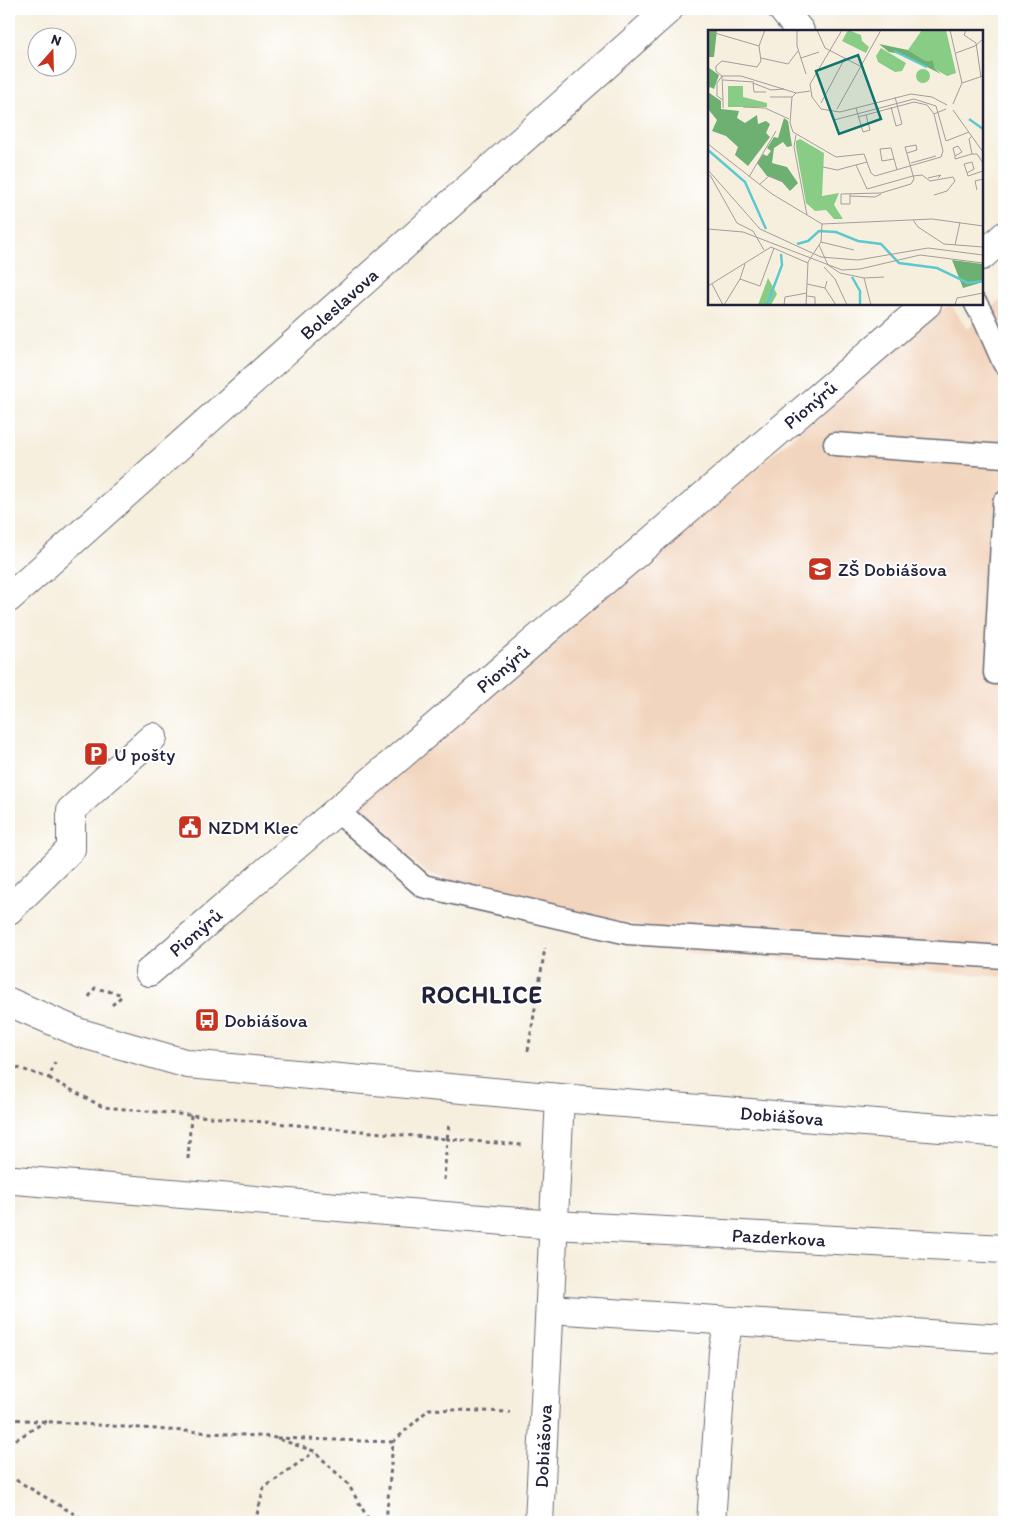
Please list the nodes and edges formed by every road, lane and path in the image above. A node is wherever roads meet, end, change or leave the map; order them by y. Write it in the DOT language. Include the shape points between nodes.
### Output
graph roads {
  1 [pos="669,9"];
  2 [pos="782,9"];
  3 [pos="799,30"];
  4 [pos="926,305"];
  5 [pos="977,305"];
  6 [pos="1004,363"];
  7 [pos="835,444"];
  8 [pos="1004,456"];
  9 [pos="1004,503"];
  10 [pos="9,598"];
  11 [pos="995,673"];
  12 [pos="153,737"];
  13 [pos="336,810"];
  14 [pos="9,910"];
  15 [pos="551,916"];
  16 [pos="1004,957"];
  17 [pos="149,972"];
  18 [pos="9,1002"];
  19 [pos="74,1030"];
  20 [pos="528,1051"];
  21 [pos="9,1065"];
  22 [pos="49,1078"];
  23 [pos="452,1088"];
  24 [pos="560,1098"];
  25 [pos="191,1115"];
  26 [pos="1004,1133"];
  27 [pos="447,1139"];
  28 [pos="558,1147"];
  29 [pos="15,1180"];
  30 [pos="186,1194"];
  31 [pos="554,1225"];
  32 [pos="1004,1249"];
  33 [pos="550,1309"];
  34 [pos="728,1321"];
  35 [pos="1004,1339"];
  36 [pos="545,1413"];
  37 [pos="9,1419"];
  38 [pos="46,1421"];
  39 [pos="272,1438"];
  40 [pos="393,1442"];
  41 [pos="9,1444"];
  42 [pos="314,1452"];
  43 [pos="9,1476"];
  44 [pos="88,1522"];
  45 [pos="255,1522"];
  46 [pos="370,1522"];
  47 [pos="386,1522"];
  48 [pos="539,1522"];
  49 [pos="711,1522"];
  1 -- 10 [label="street, Boleslavova"];
  2 -- 3 [label="street"];
  4 -- 13 [label="street, Pionýrů"];
  5 -- 6 [label="lane"];
  7 -- 8 [label="lane"];
  9 -- 11 [label="lane"];
  12 -- 14 [label="street" via="70,810 71,849"];
  13 -- 15 [label="lane" via="423,886"];
  13 -- 17 [label="street, Pionýrů"];
  15 -- 16 [label="lane" via="628,933"];
  15 -- 20 [label="path"];
  17 -- 19 [label="path"];
  18 -- 19 [label="street, Dobiášova"];
  19 -- 22 [label="path"];
  19 -- 23 [label="street, Dobiášova" via="188,1064"];
  21 -- 22 [label="path"];
  22 -- 25 [label="path" via="103,1107"];
  23 -- 24 [label="street, Dobiášova"];
  23 -- 27 [label="path"];
  24 -- 26 [label="street, Dobiášova"];
  24 -- 28 [label="street, Dobiášova"];
  25 -- 27 [label="path"];
  25 -- 30 [label="path"];
  27 -- 28 [label="path"];
  28 -- 31 [label="street, Dobiášova"];
  29 -- 30 [label="street, Pazderkova"];
  30 -- 31 [label="street, Pazderkova"];
  31 -- 32 [label="street, Pazderkova"];
  31 -- 33 [label="street, Dobiášova"];
  33 -- 34 [label="street"];
  33 -- 36 [label="street, Dobiášova"];
  34 -- 35 [label="street"];
  34 -- 49 [label="street"];
  36 -- 40 [label="path" via="429,1409"];
  36 -- 48 [label="street, Dobiášova"];
  37 -- 38 [label="path"];
  38 -- 39 [label="path"];
  38 -- 41 [label="path"];
  39 -- 40 [label="path"];
  39 -- 42 [label="path"];
  40 -- 47 [label="path"];
  42 -- 45 [label="path" via="264,1488"];
  42 -- 46 [label="path" via="348,1484"];
  43 -- 44 [label="path"];
}
